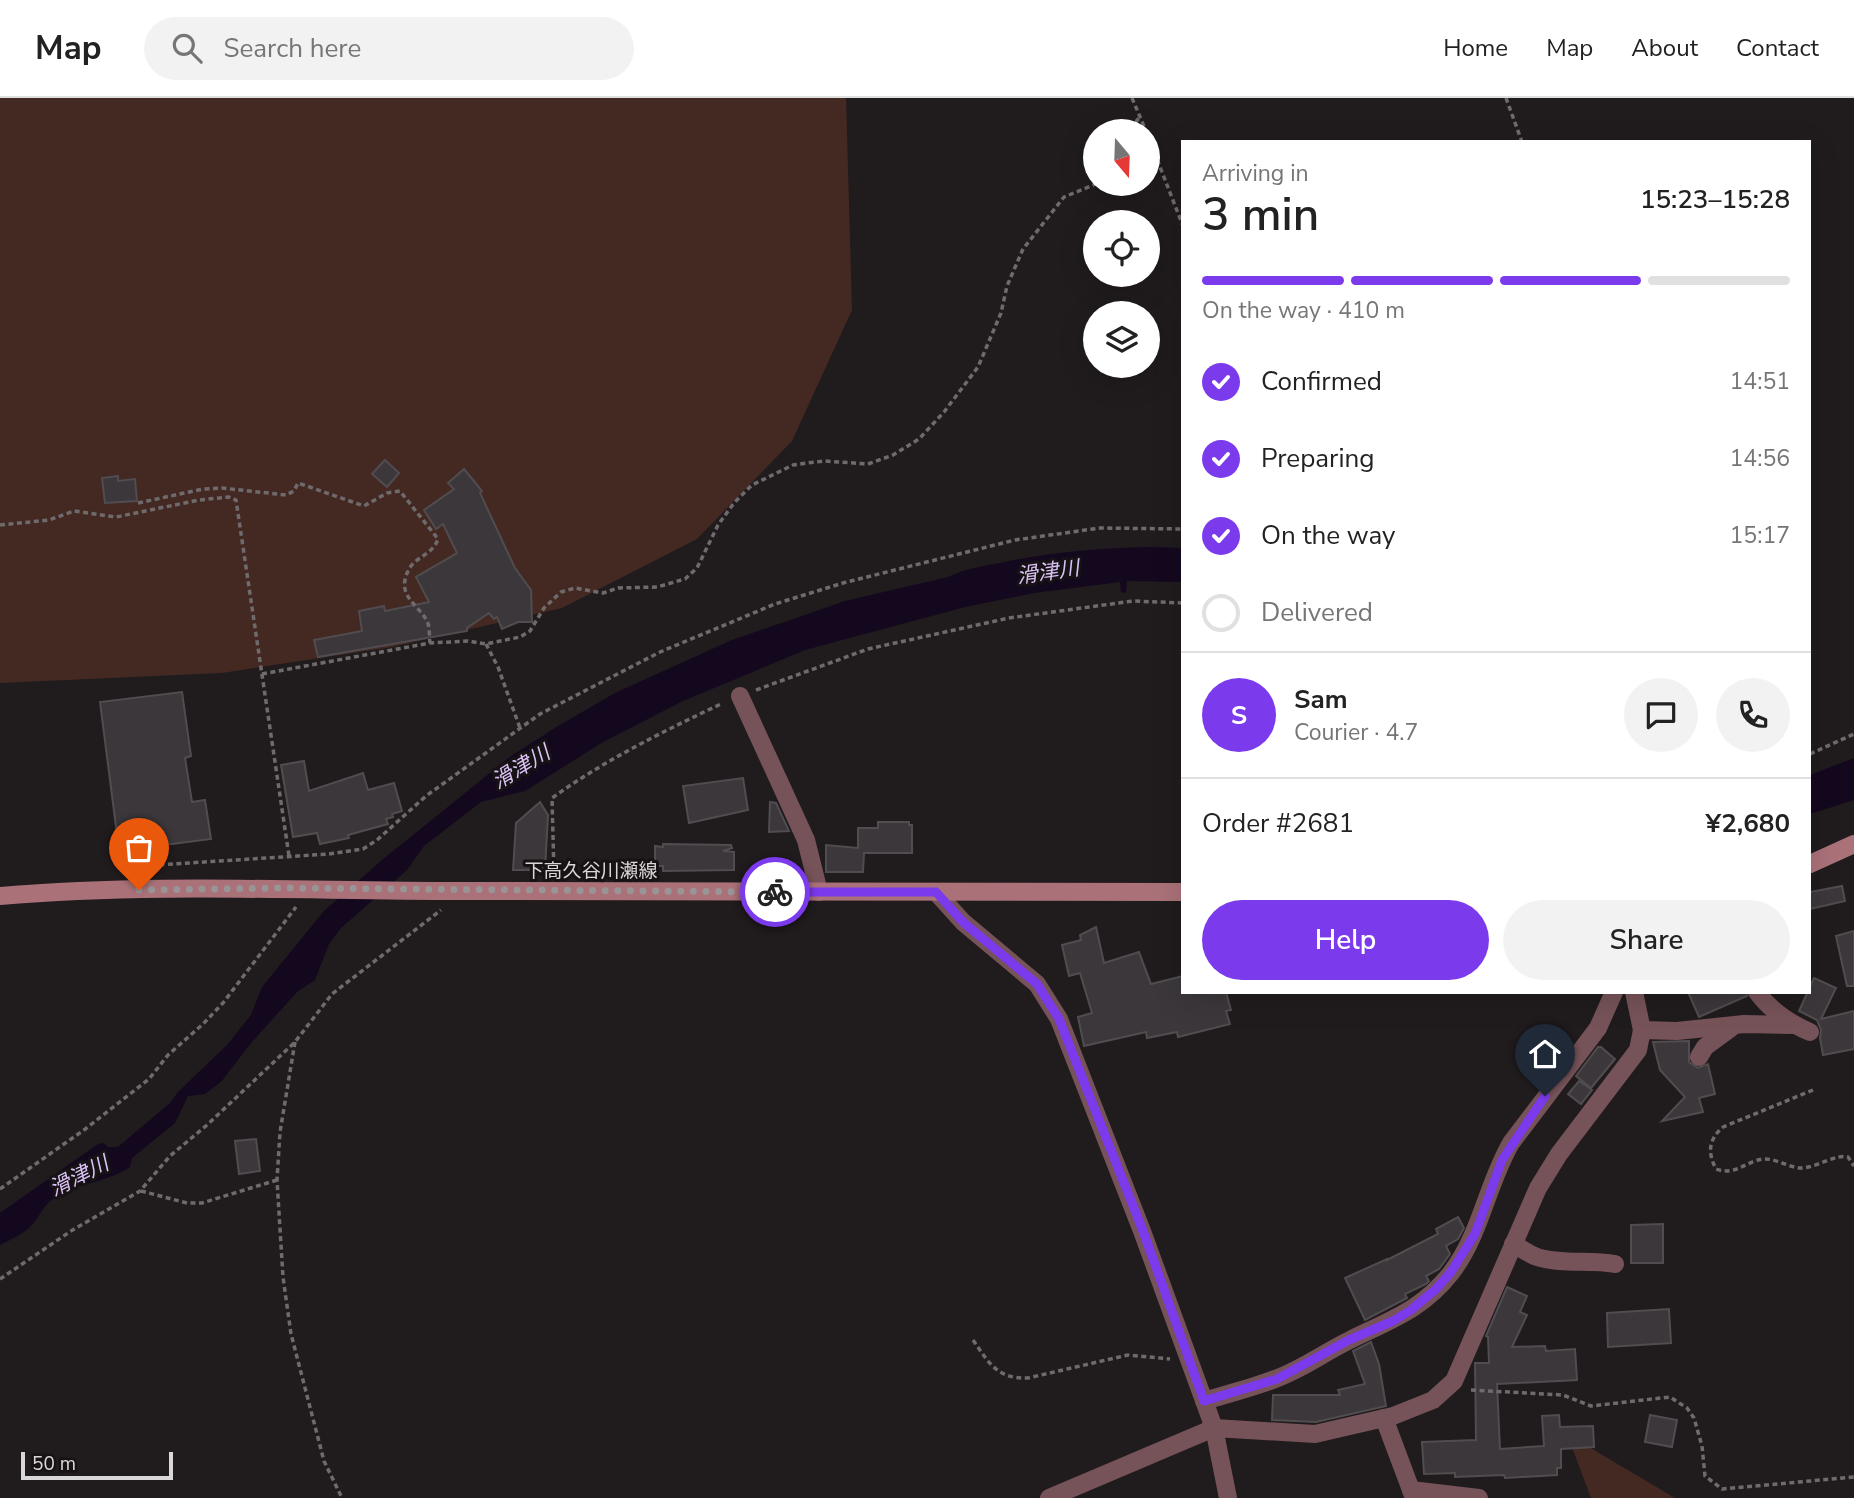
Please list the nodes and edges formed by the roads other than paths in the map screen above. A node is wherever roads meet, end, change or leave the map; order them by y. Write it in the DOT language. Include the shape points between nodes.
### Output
graph roads {
  1 [pos="740,696"];
  2 [pos="1854,845"];
  3 [pos="1811,864"];
  4 [pos="818,892"];
  5 [pos="936,892"];
  6 [pos="1181,892"];
  7 [pos="0,896"];
  8 [pos="1613,994"];
  9 [pos="1634,994"];
  10 [pos="1759,994"];
  11 [pos="1733,1026"];
  12 [pos="1642,1030"];
  13 [pos="1699,1057"];
  14 [pos="1513,1244"];
  15 [pos="1615,1264"];
  16 [pos="1204,1401"];
  17 [pos="1384,1418"];
  18 [pos="1214,1429"];
  19 [pos="1413,1494"];
  20 [pos="1049,1498"];
  21 [pos="1228,1498"];
  22 [pos="1479,1498"];
  1 -- 4 [label="street" via="806,840"];
  2 -- 3 [label="main road"];
  4 -- 5 [label="main road, 下高久谷川瀬線"];
  4 -- 7 [label="main road, 下高久谷川瀬線" via="280,888"];
  5 -- 6 [label="main road, 下高久谷川瀬線"];
  5 -- 16 [label="street" via="963,922 1037,984 1059,1019"];
  8 -- 16 [label="street" via="1598,1028 1511,1143 1475,1234 1436,1289 1393,1321 1277,1379"];
  9 -- 12 [label="street"];
  10 -- 11 [label="street" via="1802,1029"];
  11 -- 12 [label="street"];
  11 -- 13 [label="street"];
  12 -- 14 [label="street" via="1629,1064 1545,1177"];
  14 -- 15 [label="street" via="1555,1261"];
  14 -- 17 [label="street" via="1454,1381 1433,1400"];
  16 -- 18 [label="street"];
  17 -- 18 [label="street" via="1315,1434"];
  17 -- 19 [label="street"];
  18 -- 20 [label="street"];
  18 -- 21 [label="street"];
  19 -- 22 [label="street"];
}
